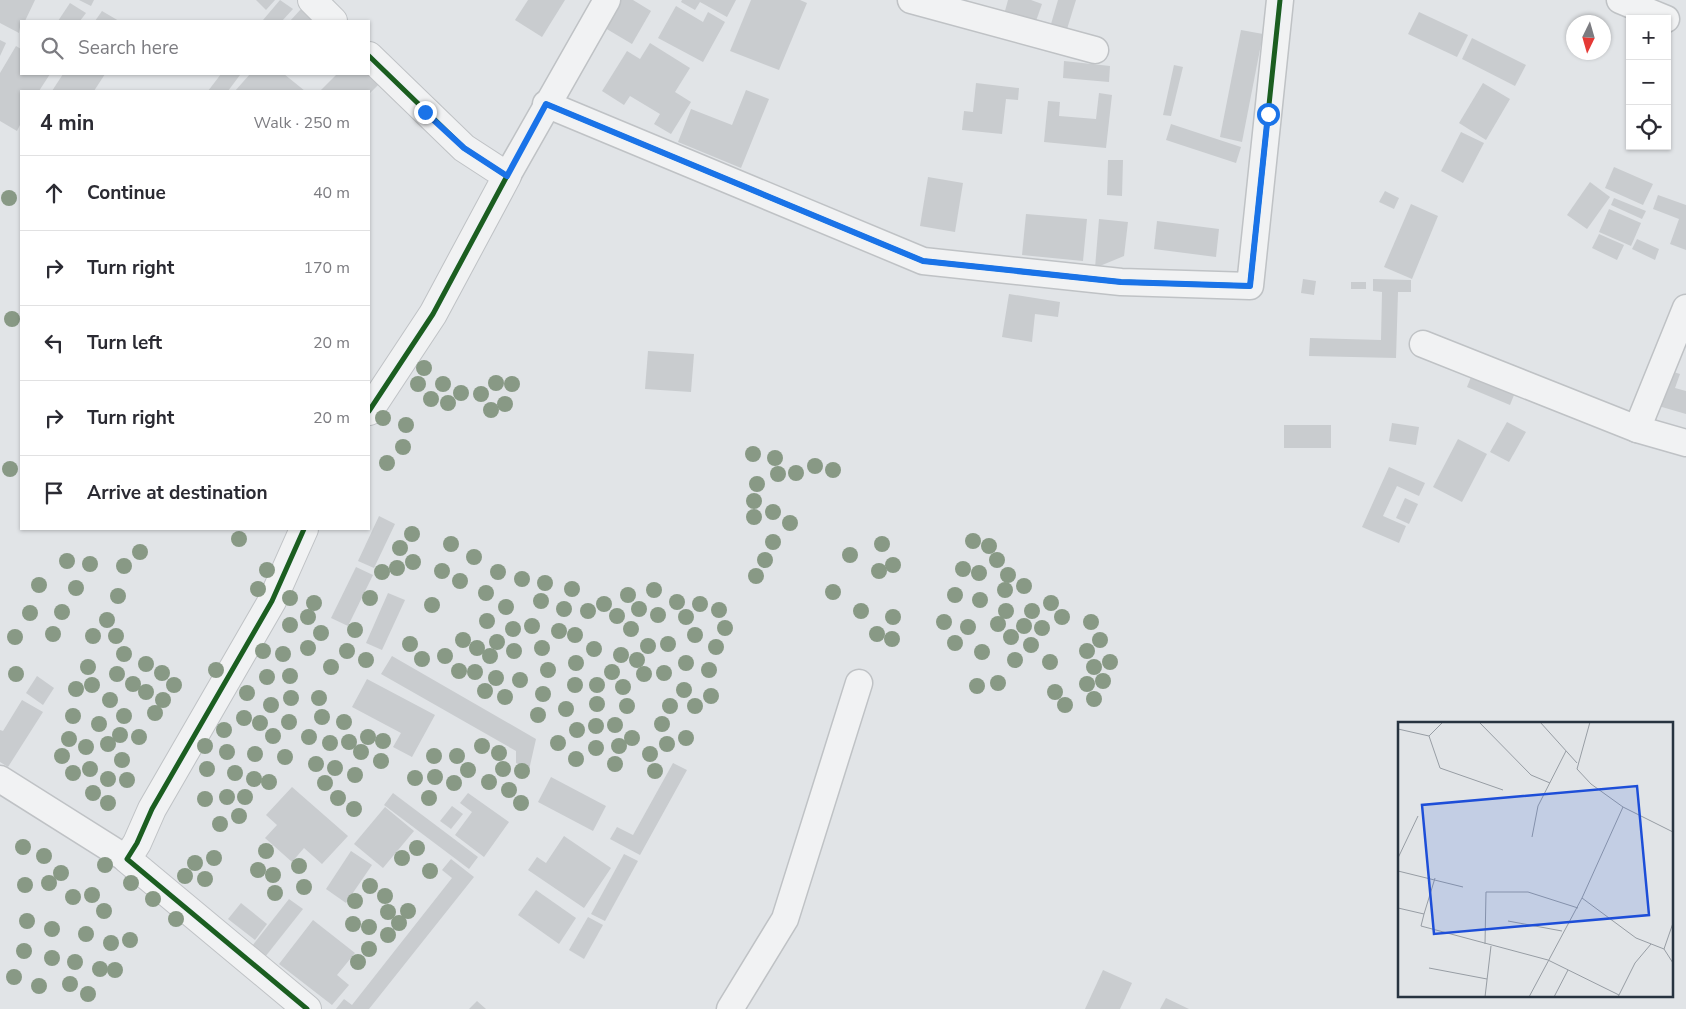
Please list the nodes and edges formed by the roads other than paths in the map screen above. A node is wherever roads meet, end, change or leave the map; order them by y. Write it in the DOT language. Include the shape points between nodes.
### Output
graph roads {
  1 [pos="312,0"];
  2 [pos="607,0"];
  3 [pos="911,0"];
  4 [pos="1280,0"];
  5 [pos="1620,0"];
  6 [pos="1657,15"];
  7 [pos="332,20"];
  8 [pos="1671,21"];
  9 [pos="1686,27"];
  10 [pos="1095,50"];
  11 [pos="370,57"];
  12 [pos="546,104"];
  13 [pos="507,176"];
  14 [pos="1686,308"];
  15 [pos="1423,344"];
  16 [pos="370,409"];
  17 [pos="1637,429"];
  18 [pos="1686,443"];
  19 [pos="304,530"];
  20 [pos="859,683"];
  21 [pos="0,778"];
  22 [pos="128,859"];
  23 [pos="307,1009"];
  24 [pos="730,1009"];
  1 -- 7 [label="street"];
  2 -- 12 [label="street"];
  3 -- 10 [label="street"];
  4 -- 12 [label="street" via="1250,286 1121,282 923,261"];
  5 -- 6 [label="street"];
  8 -- 9 [label="street"];
  11 -- 13 [label="street" via="464,148"];
  12 -- 13 [label="street"];
  13 -- 16 [label="street" via="433,314"];
  14 -- 17 [label="street"];
  15 -- 17 [label="street"];
  17 -- 18 [label="street"];
  19 -- 22 [label="street" via="272,601 152,809"];
  20 -- 24 [label="street" via="785,919"];
  21 -- 22 [label="street"];
  22 -- 23 [label="street"];
}
